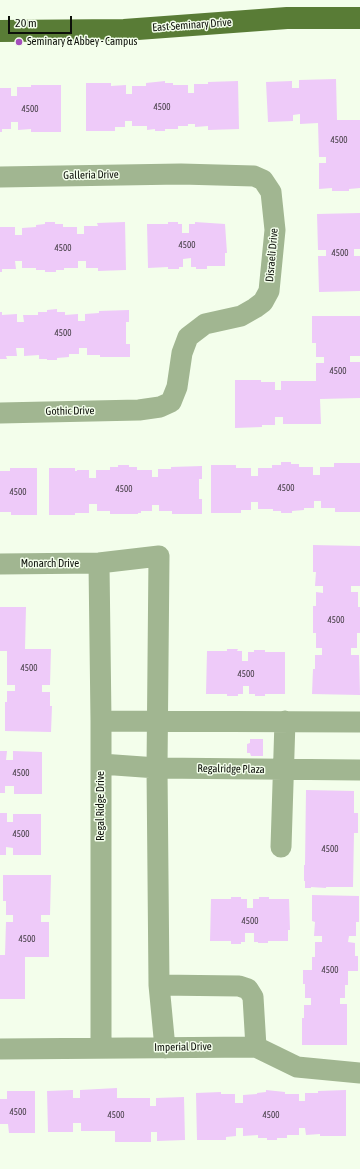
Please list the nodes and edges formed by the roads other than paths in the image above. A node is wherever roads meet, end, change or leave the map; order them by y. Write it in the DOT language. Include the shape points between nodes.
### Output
graph roads {
  1 [pos="360,18"];
  2 [pos="0,31"];
  3 [pos="181,174"];
  4 [pos="0,177"];
  5 [pos="139,410"];
  6 [pos="0,413"];
  7 [pos="99,563"];
  8 [pos="0,564"];
  9 [pos="101,721"];
  10 [pos="158,721"];
  11 [pos="286,722"];
  12 [pos="360,722"];
  13 [pos="101,764"];
  14 [pos="157,768"];
  15 [pos="284,770"];
  16 [pos="360,770"];
  17 [pos="281,847"];
  18 [pos="159,985"];
  19 [pos="256,1047"];
  20 [pos="101,1048"];
  21 [pos="165,1048"];
  22 [pos="0,1049"];
  23 [pos="360,1073"];
  1 -- 2 [label="main road, East Seminary Drive" via="287,18 124,30"];
  3 -- 4 [label="lane, Galleria Drive"];
  3 -- 5 [label="lane, Disraeli Drive" via="254,176 263,180 272,192 275,230 269,291 263,302 241,316 205,324 188,337 182,353 177,387 171,402 160,407"];
  5 -- 6 [label="lane, Gothic Drive"];
  7 -- 8 [label="lane, Monarch Drive"];
  7 -- 9 [label="lane, Regal Ridge Drive"];
  7 -- 10 [label="lane, Monarch Drive" via="159,556"];
  9 -- 10 [label="lane"];
  9 -- 13 [label="lane, Regal Ridge Drive"];
  10 -- 11 [label="lane"];
  10 -- 14 [label="lane"];
  11 -- 12 [label="lane"];
  11 -- 15 [label="lane"];
  13 -- 14 [label="lane, Regalridge Plaza"];
  13 -- 20 [label="lane, Regal Ridge Drive"];
  14 -- 15 [label="lane, Regalridge Plaza"];
  14 -- 18 [label="lane"];
  15 -- 16 [label="lane, Regalridge Plaza"];
  15 -- 17 [label="lane"];
  18 -- 19 [label="lane" via="239,986 248,989 253,996"];
  18 -- 21 [label="lane"];
  19 -- 21 [label="lane, Imperial Drive"];
  19 -- 23 [label="lane, Imperial Drive" via="297,1067"];
  20 -- 21 [label="lane, Imperial Drive"];
  20 -- 22 [label="lane, Imperial Drive"];
}
